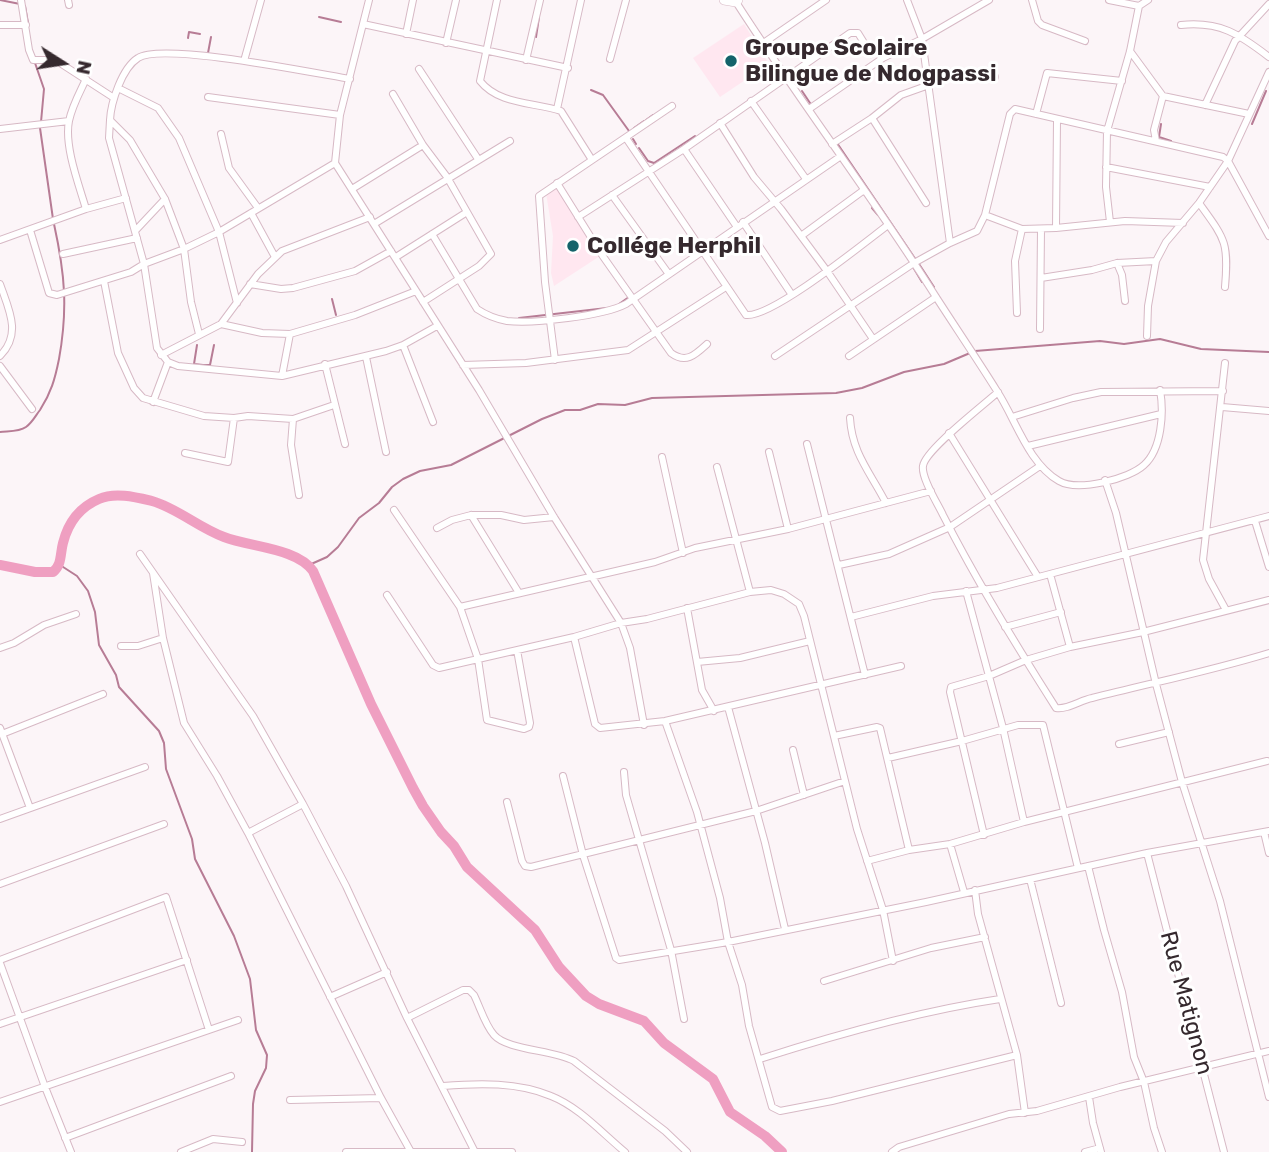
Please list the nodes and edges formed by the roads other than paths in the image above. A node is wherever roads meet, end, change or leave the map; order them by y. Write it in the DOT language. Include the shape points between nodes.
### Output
graph roads {
  1 [pos="22,0"];
  2 [pos="261,0"];
  3 [pos="369,0"];
  4 [pos="413,0"];
  5 [pos="456,0"];
  6 [pos="497,0"];
  7 [pos="540,0"];
  8 [pos="582,0"];
  9 [pos="626,0"];
  10 [pos="724,0"];
  11 [pos="826,0"];
  12 [pos="907,0"];
  13 [pos="989,0"];
  14 [pos="1032,0"];
  15 [pos="1109,0"];
  16 [pos="1149,0"];
  17 [pos="737,1"];
  18 [pos="1269,4"];
  19 [pos="1139,6"];
  20 [pos="363,24"];
  21 [pos="1181,24"];
  22 [pos="0,25"];
  23 [pos="26,25"];
  24 [pos="406,34"];
  25 [pos="1240,35"];
  26 [pos="922,39"];
  27 [pos="1085,41"];
  28 [pos="446,43"];
  29 [pos="762,44"];
  30 [pos="486,51"];
  31 [pos="1130,51"];
  32 [pos="871,54"];
  33 [pos="1269,57"];
  34 [pos="610,59"];
  35 [pos="526,60"];
  36 [pos="244,61"];
  37 [pos="568,68"];
  38 [pos="419,69"];
  39 [pos="1268,74"];
  40 [pos="786,76"];
  41 [pos="928,76"];
  42 [pos="995,77"];
  43 [pos="86,79"];
  44 [pos="350,79"];
  45 [pos="1122,81"];
  46 [pos="929,85"];
  47 [pos="118,88"];
  48 [pos="393,94"];
  49 [pos="1163,96"];
  50 [pos="208,97"];
  51 [pos="114,98"];
  52 [pos="751,102"];
  53 [pos="1205,105"];
  54 [pos="672,106"];
  55 [pos="809,109"];
  56 [pos="557,110"];
  57 [pos="1036,114"];
  58 [pos="1249,114"];
  59 [pos="340,115"];
  60 [pos="872,118"];
  61 [pos="110,120"];
  62 [pos="1057,120"];
  63 [pos="69,121"];
  64 [pos="720,123"];
  65 [pos="0,129"];
  66 [pos="1154,130"];
  67 [pos="1107,131"];
  68 [pos="221,134"];
  69 [pos="626,138"];
  70 [pos="1143,138"];
  71 [pos="510,141"];
  72 [pos="1156,141"];
  73 [pos="832,144"];
  74 [pos="424,145"];
  75 [pos="684,149"];
  76 [pos="841,156"];
  77 [pos="478,159"];
  78 [pos="592,160"];
  79 [pos="1228,161"];
  80 [pos="335,163"];
  81 [pos="1106,167"];
  82 [pos="650,170"];
  83 [pos="447,177"];
  84 [pos="806,180"];
  85 [pos="557,183"];
  86 [pos="1210,187"];
  87 [pos="352,189"];
  88 [pos="864,190"];
  89 [pos="612,195"];
  90 [pos="126,198"];
  91 [pos="165,199"];
  92 [pos="774,201"];
  93 [pos="926,203"];
  94 [pos="1199,203"];
  95 [pos="258,208"];
  96 [pos="86,209"];
  97 [pos="251,212"];
  98 [pos="467,212"];
  99 [pos="985,215"];
  100 [pos="578,217"];
  101 [pos="372,220"];
  102 [pos="1110,222"];
  103 [pos="1183,223"];
  104 [pos="740,225"];
  105 [pos="888,225"];
  106 [pos="1056,228"];
  107 [pos="1022,229"];
  108 [pos="1041,229"];
  109 [pos="30,230"];
  110 [pos="219,232"];
  111 [pos="136,234"];
  112 [pos="432,234"];
  113 [pos="801,236"];
  114 [pos="1269,236"];
  115 [pos="0,240"];
  116 [pos="950,243"];
  117 [pos="184,249"];
  118 [pos="703,251"];
  119 [pos="63,254"];
  120 [pos="393,254"];
  121 [pos="275,257"];
  122 [pos="1156,261"];
  123 [pos="914,263"];
  124 [pos="1117,263"];
  125 [pos="144,264"];
  126 [pos="827,271"];
  127 [pos="668,273"];
  128 [pos="1041,278"];
  129 [pos="459,279"];
  130 [pos="104,281"];
  131 [pos="0,284"];
  132 [pos="250,284"];
  133 [pos="726,287"];
  134 [pos="1225,288"];
  135 [pos="416,291"];
  136 [pos="792,295"];
  137 [pos="936,297"];
  138 [pos="634,298"];
  139 [pos="1125,301"];
  140 [pos="422,302"];
  141 [pos="237,303"];
  142 [pos="850,304"];
  143 [pos="1017,313"];
  144 [pos="550,319"];
  145 [pos="221,324"];
  146 [pos="437,326"];
  147 [pos="1040,330"];
  148 [pos="658,332"];
  149 [pos="199,334"];
  150 [pos="290,334"];
  151 [pos="1147,336"];
  152 [pos="873,339"];
  153 [pos="707,344"];
  154 [pos="403,345"];
  155 [pos="161,355"];
  156 [pos="849,355"];
  157 [pos="0,356"];
  158 [pos="775,356"];
  159 [pos="366,357"];
  160 [pos="555,360"];
  161 [pos="168,362"];
  162 [pos="1225,363"];
  163 [pos="325,364"];
  164 [pos="463,365"];
  165 [pos="0,366"];
  166 [pos="282,376"];
  167 [pos="1160,390"];
  168 [pos="1223,391"];
  169 [pos="998,392"];
  170 [pos="153,402"];
  171 [pos="334,404"];
  172 [pos="1222,407"];
  173 [pos="32,409"];
  174 [pos="1269,411"];
  175 [pos="1161,414"];
  176 [pos="1012,417"];
  177 [pos="234,418"];
  178 [pos="850,418"];
  179 [pos="293,419"];
  180 [pos="433,422"];
  181 [pos="949,433"];
  182 [pos="345,444"];
  183 [pos="807,444"];
  184 [pos="1028,446"];
  185 [pos="386,452"];
  186 [pos="769,452"];
  187 [pos="185,453"];
  188 [pos="662,457"];
  189 [pos="1040,466"];
  190 [pos="717,467"];
  191 [pos="1105,480"];
  192 [pos="931,491"];
  193 [pos="299,495"];
  194 [pos="990,502"];
  195 [pos="886,503"];
  196 [pos="394,510"];
  197 [pos="471,515"];
  198 [pos="1269,516"];
  199 [pos="554,517"];
  200 [pos="827,518"];
  201 [pos="1255,521"];
  202 [pos="950,527"];
  203 [pos="437,528"];
  204 [pos="788,529"];
  205 [pos="1205,534"];
  206 [pos="736,541"];
  207 [pos="683,553"];
  208 [pos="140,554"];
  209 [pos="1125,554"];
  210 [pos="839,565"];
  211 [pos="1269,567"];
  212 [pos="153,571"];
  213 [pos="1050,574"];
  214 [pos="592,575"];
  215 [pos="1038,577"];
  216 [pos="984,590"];
  217 [pos="966,591"];
  218 [pos="750,592"];
  219 [pos="519,593"];
  220 [pos="387,595"];
  221 [pos="1269,600"];
  222 [pos="460,607"];
  223 [pos="687,608"];
  224 [pos="1226,610"];
  225 [pos="1061,612"];
  226 [pos="76,614"];
  227 [pos="851,617"];
  228 [pos="621,623"];
  229 [pos="1005,627"];
  230 [pos="1143,632"];
  231 [pos="163,638"];
  232 [pos="574,638"];
  233 [pos="810,641"];
  234 [pos="121,646"];
  235 [pos="0,648"];
  236 [pos="1070,648"];
  237 [pos="517,650"];
  238 [pos="1269,653"];
  239 [pos="478,659"];
  240 [pos="1026,660"];
  241 [pos="697,662"];
  242 [pos="901,666"];
  243 [pos="866,675"];
  244 [pos="989,676"];
  245 [pos="1156,684"];
  246 [pos="822,685"];
  247 [pos="103,694"];
  248 [pos="728,707"];
  249 [pos="714,711"];
  250 [pos="665,722"];
  251 [pos="644,725"];
  252 [pos="1003,728"];
  253 [pos="1,731"];
  254 [pos="1169,732"];
  255 [pos="834,736"];
  256 [pos="962,741"];
  257 [pos="1119,744"];
  258 [pos="793,750"];
  259 [pos="888,758"];
  260 [pos="1267,761"];
  261 [pos="145,767"];
  262 [pos="624,772"];
  263 [pos="563,776"];
  264 [pos="845,781"];
  265 [pos="1182,782"];
  266 [pos="804,795"];
  267 [pos="507,802"];
  268 [pos="303,804"];
  269 [pos="30,808"];
  270 [pos="756,811"];
  271 [pos="1065,813"];
  272 [pos="0,819"];
  273 [pos="1024,822"];
  274 [pos="164,824"];
  275 [pos="699,824"];
  276 [pos="1266,832"];
  277 [pos="248,833"];
  278 [pos="984,835"];
  279 [pos="641,841"];
  280 [pos="1200,843"];
  281 [pos="950,844"];
  282 [pos="909,850"];
  283 [pos="1147,853"];
  284 [pos="1269,853"];
  285 [pos="583,855"];
  286 [pos="867,861"];
  287 [pos="1088,866"];
  288 [pos="1078,868"];
  289 [pos="1031,879"];
  290 [pos="0,884"];
  291 [pos="975,890"];
  292 [pos="964,892"];
  293 [pos="883,910"];
  294 [pos="785,929"];
  295 [pos="985,937"];
  296 [pos="728,942"];
  297 [pos="671,950"];
  298 [pos="187,960"];
  299 [pos="0,961"];
  300 [pos="893,961"];
  301 [pos="387,972"];
  302 [pos="824,981"];
  303 [pos="330,997"];
  304 [pos="1000,999"];
  305 [pos="1061,1003"];
  306 [pos="20,1018"];
  307 [pos="407,1018"];
  308 [pos="684,1018"];
  309 [pos="238,1020"];
  310 [pos="0,1024"];
  311 [pos="209,1030"];
  312 [pos="1269,1051"];
  313 [pos="1259,1054"];
  314 [pos="1017,1055"];
  315 [pos="760,1059"];
  316 [pos="1202,1067"];
  317 [pos="231,1076"];
  318 [pos="1144,1082"];
  319 [pos="443,1086"];
  320 [pos="45,1087"];
  321 [pos="1089,1097"];
  322 [pos="1269,1097"];
  323 [pos="381,1098"];
  324 [pos="290,1100"];
  325 [pos="0,1102"];
  326 [pos="1025,1113"];
  327 [pos="65,1138"];
  328 [pos="242,1142"];
  329 [pos="617,1145"];
  330 [pos="1100,1150"];
  331 [pos="71,1152"];
  332 [pos="181,1152"];
  333 [pos="346,1152"];
  334 [pos="356,1152"];
  335 [pos="411,1152"];
  336 [pos="475,1152"];
  337 [pos="512,1152"];
  338 [pos="610,1152"];
  339 [pos="625,1152"];
  340 [pos="687,1152"];
  341 [pos="892,1152"];
  342 [pos="1085,1152"];
  343 [pos="1163,1152"];
  344 [pos="1224,1152"];
  1 -- 23 [label="street"];
  2 -- 36 [label="street"];
  3 -- 20 [label="street"];
  4 -- 24 [label="street"];
  5 -- 28 [label="street"];
  6 -- 30 [label="street"];
  7 -- 35 [label="street"];
  8 -- 37 [label="street"];
  9 -- 34 [label="street"];
  10 -- 17 [label="main road"];
  11 -- 29 [label="street"];
  12 -- 26 [label="street"];
  13 -- 26 [label="street"];
  14 -- 27 [label="street" via="1042,25"];
  15 -- 19 [label="street"];
  16 -- 19 [label="street"];
  17 -- 29 [label="street"];
  18 -- 25 [label="street"];
  19 -- 31 [label="street"];
  20 -- 24 [label="street"];
  20 -- 44 [label="street"];
  21 -- 25 [label="street" via="1213,26"];
  22 -- 23 [label="street"];
  23 -- 43 [label="street" via="33,60 54,60"];
  24 -- 28 [label="street"];
  25 -- 33 [label="street"];
  25 -- 53 [label="street"];
  26 -- 41 [label="street"];
  26 -- 55 [label="street" via="883,58"];
  28 -- 30 [label="street"];
  29 -- 40 [label="street"];
  30 -- 35 [label="street"];
  30 -- 56 [label="street" via="479,78 483,85 512,101"];
  31 -- 45 [label="street"];
  31 -- 49 [label="street"];
  32 -- 40 [label="street" via="855,31"];
  35 -- 37 [label="street"];
  36 -- 44 [label="street"];
  36 -- 47 [label="street" via="147,54 130,67"];
  37 -- 56 [label="street"];
  38 -- 77 [label="street"];
  39 -- 58 [label="street"];
  40 -- 52 [label="street"];
  40 -- 55 [label="street"];
  41 -- 42 [label="street" via="948,72"];
  41 -- 46 [label="street"];
  43 -- 51 [label="street"];
  43 -- 63 [label="street"];
  44 -- 59 [label="street"];
  45 -- 57 [label="street" via="1047,73"];
  45 -- 67 [label="street"];
  46 -- 60 [label="street" via="901,95"];
  46 -- 116 [label="street"];
  47 -- 51 [label="street"];
  47 -- 110 [label="street" via="158,108 179,138"];
  48 -- 74 [label="street"];
  49 -- 53 [label="street"];
  49 -- 66 [label="street"];
  50 -- 59 [label="street"];
  51 -- 61 [label="street"];
  52 -- 64 [label="street"];
  52 -- 84 [label="street"];
  53 -- 58 [label="street"];
  54 -- 69 [label="street"];
  55 -- 73 [label="street"];
  56 -- 78 [label="street"];
  57 -- 62 [label="street"];
  57 -- 99 [label="street" via="1016,109 1010,114"];
  58 -- 79 [label="street"];
  59 -- 80 [label="street"];
  60 -- 73 [label="street"];
  60 -- 93 [label="street"];
  61 -- 90 [label="street" via="109,138"];
  61 -- 91 [label="street" via="130,140"];
  62 -- 67 [label="street"];
  62 -- 106 [label="street"];
  63 -- 65 [label="street"];
  63 -- 96 [label="street" via="68,136"];
  64 -- 75 [label="street"];
  64 -- 92 [label="street"];
  66 -- 70 [label="street"];
  66 -- 72 [label="street"];
  67 -- 70 [label="street"];
  67 -- 81 [label="street"];
  68 -- 95 [label="street" via="229,168"];
  69 -- 78 [label="street"];
  69 -- 82 [label="street"];
  70 -- 72 [label="street"];
  71 -- 77 [label="street"];
  72 -- 79 [label="street"];
  73 -- 76 [label="street"];
  74 -- 83 [label="street"];
  74 -- 87 [label="street"];
  75 -- 82 [label="street"];
  75 -- 104 [label="street"];
  76 -- 84 [label="street"];
  76 -- 88 [label="street"];
  77 -- 83 [label="street"];
  78 -- 85 [label="street"];
  79 -- 86 [label="street"];
  79 -- 114 [label="street"];
  80 -- 87 [label="street"];
  80 -- 95 [label="street"];
  81 -- 86 [label="street"];
  81 -- 102 [label="street"];
  82 -- 89 [label="street"];
  82 -- 118 [label="street"];
  83 -- 98 [label="street"];
  83 -- 101 [label="street"];
  84 -- 92 [label="street"];
  85 -- 100 [label="street"];
  85 -- 144 [label="street" via="542,193 539,201"];
  86 -- 94 [label="street"];
  87 -- 101 [label="street"];
  88 -- 105 [label="street"];
  88 -- 113 [label="street"];
  89 -- 100 [label="street"];
  89 -- 127 [label="street"];
  90 -- 96 [label="street"];
  90 -- 111 [label="street"];
  91 -- 111 [label="street"];
  91 -- 117 [label="street"];
  92 -- 104 [label="street"];
  92 -- 113 [label="street"];
  94 -- 103 [label="street"];
  94 -- 134 [label="street" via="1227,248"];
  95 -- 97 [label="street"];
  96 -- 109 [label="street"];
  97 -- 110 [label="street"];
  97 -- 121 [label="street"];
  98 -- 112 [label="street"];
  98 -- 129 [label="street" via="491,254"];
  99 -- 107 [label="street"];
  99 -- 116 [label="street" via="977,231"];
  100 -- 138 [label="street"];
  101 -- 120 [label="street"];
  101 -- 121 [label="street" via="290,247"];
  102 -- 103 [label="street"];
  102 -- 106 [label="street"];
  103 -- 122 [label="street"];
  104 -- 118 [label="street"];
  104 -- 136 [label="street"];
  105 -- 123 [label="street"];
  105 -- 126 [label="street"];
  106 -- 108 [label="street"];
  107 -- 108 [label="street"];
  107 -- 143 [label="street" via="1015,261"];
  108 -- 128 [label="street"];
  109 -- 115 [label="street"];
  109 -- 130 [label="street" via="50,295"];
  110 -- 117 [label="street"];
  110 -- 141 [label="street"];
  111 -- 119 [label="street"];
  111 -- 125 [label="street"];
  112 -- 120 [label="street"];
  112 -- 129 [label="street"];
  113 -- 126 [label="street"];
  116 -- 123 [label="street"];
  117 -- 125 [label="street"];
  117 -- 149 [label="street"];
  118 -- 127 [label="street"];
  118 -- 133 [label="street"];
  120 -- 132 [label="street" via="355,271 293,288"];
  120 -- 135 [label="street"];
  121 -- 132 [label="street"];
  122 -- 124 [label="street"];
  122 -- 151 [label="street"];
  123 -- 137 [label="street"];
  123 -- 142 [label="street"];
  124 -- 128 [label="street"];
  124 -- 139 [label="street"];
  125 -- 130 [label="street"];
  125 -- 155 [label="street"];
  126 -- 136 [label="street"];
  126 -- 142 [label="street"];
  127 -- 138 [label="street"];
  128 -- 147 [label="street"];
  129 -- 140 [label="street"];
  129 -- 144 [label="street" via="477,309 486,315 507,321"];
  130 -- 170 [label="street" via="118,353 134,388"];
  131 -- 157 [label="street" via="13,333 9,348"];
  132 -- 141 [label="street"];
  133 -- 136 [label="street" via="749,316"];
  133 -- 148 [label="street"];
  135 -- 140 [label="street"];
  135 -- 150 [label="street"];
  137 -- 152 [label="street"];
  137 -- 169 [label="street"];
  138 -- 144 [label="street" via="611,310"];
  138 -- 148 [label="street"];
  140 -- 146 [label="street"];
  141 -- 145 [label="street"];
  142 -- 152 [label="street"];
  142 -- 158 [label="street"];
  144 -- 160 [label="street"];
  145 -- 149 [label="street"];
  145 -- 150 [label="street"];
  146 -- 154 [label="street"];
  146 -- 164 [label="street"];
  148 -- 153 [label="street" via="671,353 681,358 695,356"];
  148 -- 160 [label="street" via="628,350"];
  149 -- 155 [label="street"];
  150 -- 166 [label="street"];
  152 -- 156 [label="street"];
  154 -- 159 [label="street"];
  154 -- 180 [label="street"];
  155 -- 161 [label="street"];
  159 -- 163 [label="street"];
  159 -- 185 [label="street"];
  160 -- 164 [label="street"];
  161 -- 166 [label="street"];
  161 -- 170 [label="street"];
  162 -- 168 [label="street"];
  163 -- 166 [label="street"];
  163 -- 171 [label="street"];
  164 -- 199 [label="street"];
  165 -- 173 [label="street"];
  167 -- 168 [label="street"];
  167 -- 175 [label="street"];
  167 -- 176 [label="street" via="1101,392"];
  168 -- 172 [label="street"];
  169 -- 176 [label="street"];
  169 -- 181 [label="street"];
  170 -- 177 [label="street" via="204,416"];
  171 -- 179 [label="street"];
  171 -- 182 [label="street"];
  172 -- 174 [label="street"];
  172 -- 205 [label="street"];
  175 -- 184 [label="street"];
  175 -- 191 [label="street" via="1151,458 1136,471"];
  176 -- 184 [label="street"];
  177 -- 179 [label="street"];
  177 -- 187 [label="street" via="228,462"];
  178 -- 195 [label="street" via="858,456"];
  179 -- 193 [label="street" via="291,444"];
  181 -- 192 [label="street" via="924,463"];
  181 -- 194 [label="street"];
  183 -- 200 [label="street"];
  184 -- 189 [label="street"];
  186 -- 204 [label="street"];
  188 -- 207 [label="street"];
  189 -- 191 [label="street" via="1067,485 1091,486"];
  189 -- 194 [label="street"];
  190 -- 206 [label="street"];
  191 -- 209 [label="street"];
  192 -- 195 [label="street"];
  192 -- 202 [label="street"];
  194 -- 202 [label="street"];
  194 -- 215 [label="street"];
  195 -- 200 [label="street"];
  196 -- 222 [label="street"];
  197 -- 199 [label="street" via="523,520"];
  197 -- 203 [label="street"];
  197 -- 219 [label="street"];
  198 -- 201 [label="street"];
  199 -- 214 [label="street"];
  200 -- 204 [label="street"];
  200 -- 210 [label="street"];
  201 -- 205 [label="street"];
  201 -- 211 [label="street"];
  202 -- 210 [label="street" via="889,554"];
  202 -- 216 [label="street"];
  204 -- 206 [label="street"];
  205 -- 209 [label="street"];
  205 -- 224 [label="street" via="1203,560"];
  206 -- 207 [label="street"];
  206 -- 218 [label="street"];
  207 -- 214 [label="street"];
  208 -- 212 [label="street"];
  209 -- 213 [label="street"];
  209 -- 230 [label="street"];
  210 -- 227 [label="street"];
  212 -- 231 [label="street"];
  212 -- 268 [label="street" via="253,716"];
  213 -- 215 [label="street"];
  213 -- 225 [label="street"];
  214 -- 219 [label="street"];
  214 -- 228 [label="street"];
  215 -- 216 [label="street"];
  216 -- 217 [label="street"];
  216 -- 229 [label="street"];
  217 -- 227 [label="street"];
  217 -- 244 [label="street"];
  218 -- 223 [label="street"];
  218 -- 233 [label="street" via="771,590 799,604"];
  219 -- 222 [label="street"];
  220 -- 239 [label="street" via="433,665 445,668"];
  221 -- 224 [label="street"];
  222 -- 239 [label="street"];
  223 -- 228 [label="street"];
  223 -- 241 [label="street"];
  224 -- 230 [label="street"];
  225 -- 229 [label="street"];
  225 -- 236 [label="street"];
  226 -- 235 [label="street"];
  227 -- 243 [label="street"];
  228 -- 232 [label="street"];
  228 -- 251 [label="street"];
  229 -- 240 [label="street"];
  230 -- 236 [label="street"];
  230 -- 245 [label="street"];
  231 -- 234 [label="street"];
  231 -- 277 [label="street" via="184,723"];
  232 -- 237 [label="street"];
  232 -- 251 [label="street" via="596,726"];
  233 -- 241 [label="street" via="750,656"];
  233 -- 246 [label="street"];
  236 -- 240 [label="street"];
  237 -- 239 [label="street"];
  237 -- 239 [label="street" via="530,723 524,729 487,720"];
  238 -- 245 [label="street"];
  240 -- 244 [label="street"];
  240 -- 245 [label="street" via="1059,709"];
  241 -- 249 [label="street" via="702,690"];
  242 -- 243 [label="street"];
  243 -- 246 [label="street"];
  244 -- 252 [label="street"];
  244 -- 256 [label="street" via="950,689"];
  245 -- 254 [label="street"];
  246 -- 248 [label="street"];
  246 -- 255 [label="street"];
  247 -- 253 [label="street"];
  248 -- 249 [label="street"];
  248 -- 270 [label="street"];
  249 -- 250 [label="street"];
  250 -- 251 [label="street"];
  250 -- 275 [label="street"];
  252 -- 256 [label="street"];
  252 -- 271 [label="street" via="1043,725"];
  252 -- 273 [label="street"];
  253 -- 269 [label="street"];
  254 -- 257 [label="street"];
  254 -- 265 [label="street"];
  255 -- 259 [label="street" via="879,727"];
  255 -- 264 [label="street"];
  256 -- 259 [label="street"];
  256 -- 278 [label="street"];
  258 -- 266 [label="street"];
  259 -- 282 [label="street"];
  260 -- 265 [label="street"];
  261 -- 269 [label="street"];
  262 -- 279 [label="street" via="626,795"];
  263 -- 285 [label="street"];
  264 -- 266 [label="street"];
  264 -- 286 [label="street"];
  265 -- 271 [label="street"];
  265 -- 280 [label="street"];
  266 -- 270 [label="street"];
  267 -- 285 [label="street" via="525,866"];
  268 -- 277 [label="street"];
  268 -- 301 [label="street"];
  269 -- 272 [label="street"];
  270 -- 275 [label="street"];
  270 -- 294 [label="street"];
  271 -- 273 [label="street"];
  271 -- 288 [label="street"];
  273 -- 278 [label="street"];
  274 -- 290 [label="street"];
  275 -- 279 [label="street"];
  275 -- 296 [label="street"];
  276 -- 280 [label="street"];
  276 -- 284 [label="street"];
  277 -- 303 [label="street"];
  278 -- 281 [label="street"];
  279 -- 285 [label="street"];
  279 -- 297 [label="street"];
  280 -- 283 [label="street"];
  280 -- 313 [label="street" via="1220,901"];
  281 -- 282 [label="street"];
  281 -- 292 [label="street"];
  282 -- 286 [label="street"];
  283 -- 287 [label="street"];
  283 -- 316 [label="street, Rue Matignon"];
  285 -- 297 [label="street" via="616,958"];
  286 -- 293 [label="street"];
  287 -- 288 [label="street"];
  287 -- 318 [label="street"];
  288 -- 289 [label="street"];
  289 -- 291 [label="street"];
  289 -- 305 [label="street"];
  291 -- 292 [label="street"];
  291 -- 295 [label="street"];
  292 -- 293 [label="street"];
  293 -- 294 [label="street"];
  293 -- 300 [label="street"];
  294 -- 296 [label="street"];
  295 -- 300 [label="street"];
  295 -- 304 [label="street"];
  296 -- 297 [label="street"];
  296 -- 315 [label="street"];
  297 -- 308 [label="street"];
  298 -- 299 [label="street" via="166,897"];
  298 -- 306 [label="street"];
  298 -- 311 [label="street"];
  299 -- 306 [label="street"];
  300 -- 302 [label="street"];
  301 -- 303 [label="street"];
  301 -- 307 [label="street"];
  303 -- 323 [label="street"];
  304 -- 314 [label="street"];
  304 -- 315 [label="street" via="822,1039"];
  306 -- 310 [label="street"];
  306 -- 320 [label="street"];
  307 -- 319 [label="street"];
  307 -- 340 [label="street" via="469,990 498,1038 574,1061"];
  309 -- 311 [label="street"];
  311 -- 320 [label="street"];
  312 -- 313 [label="street"];
  313 -- 316 [label="street"];
  313 -- 322 [label="street"];
  314 -- 315 [label="street" via="779,1111 770,1103"];
  314 -- 326 [label="street"];
  316 -- 318 [label="street"];
  316 -- 344 [label="street, Rue Matignon"];
  317 -- 327 [label="street"];
  318 -- 321 [label="street"];
  318 -- 343 [label="street"];
  319 -- 329 [label="street" via="499,1085 551,1096"];
  319 -- 336 [label="street"];
  320 -- 325 [label="street"];
  320 -- 327 [label="street"];
  321 -- 326 [label="street"];
  321 -- 330 [label="street"];
  323 -- 324 [label="street"];
  323 -- 335 [label="street"];
  326 -- 341 [label="street" via="1009,1114"];
  327 -- 331 [label="street"];
  328 -- 332 [label="street" via="213,1139"];
  329 -- 338 [label="street"];
  329 -- 339 [label="street"];
  330 -- 342 [label="street"];
  333 -- 334 [label="street"];
  334 -- 335 [label="street"];
  335 -- 336 [label="street"];
  336 -- 337 [label="street"];
}
